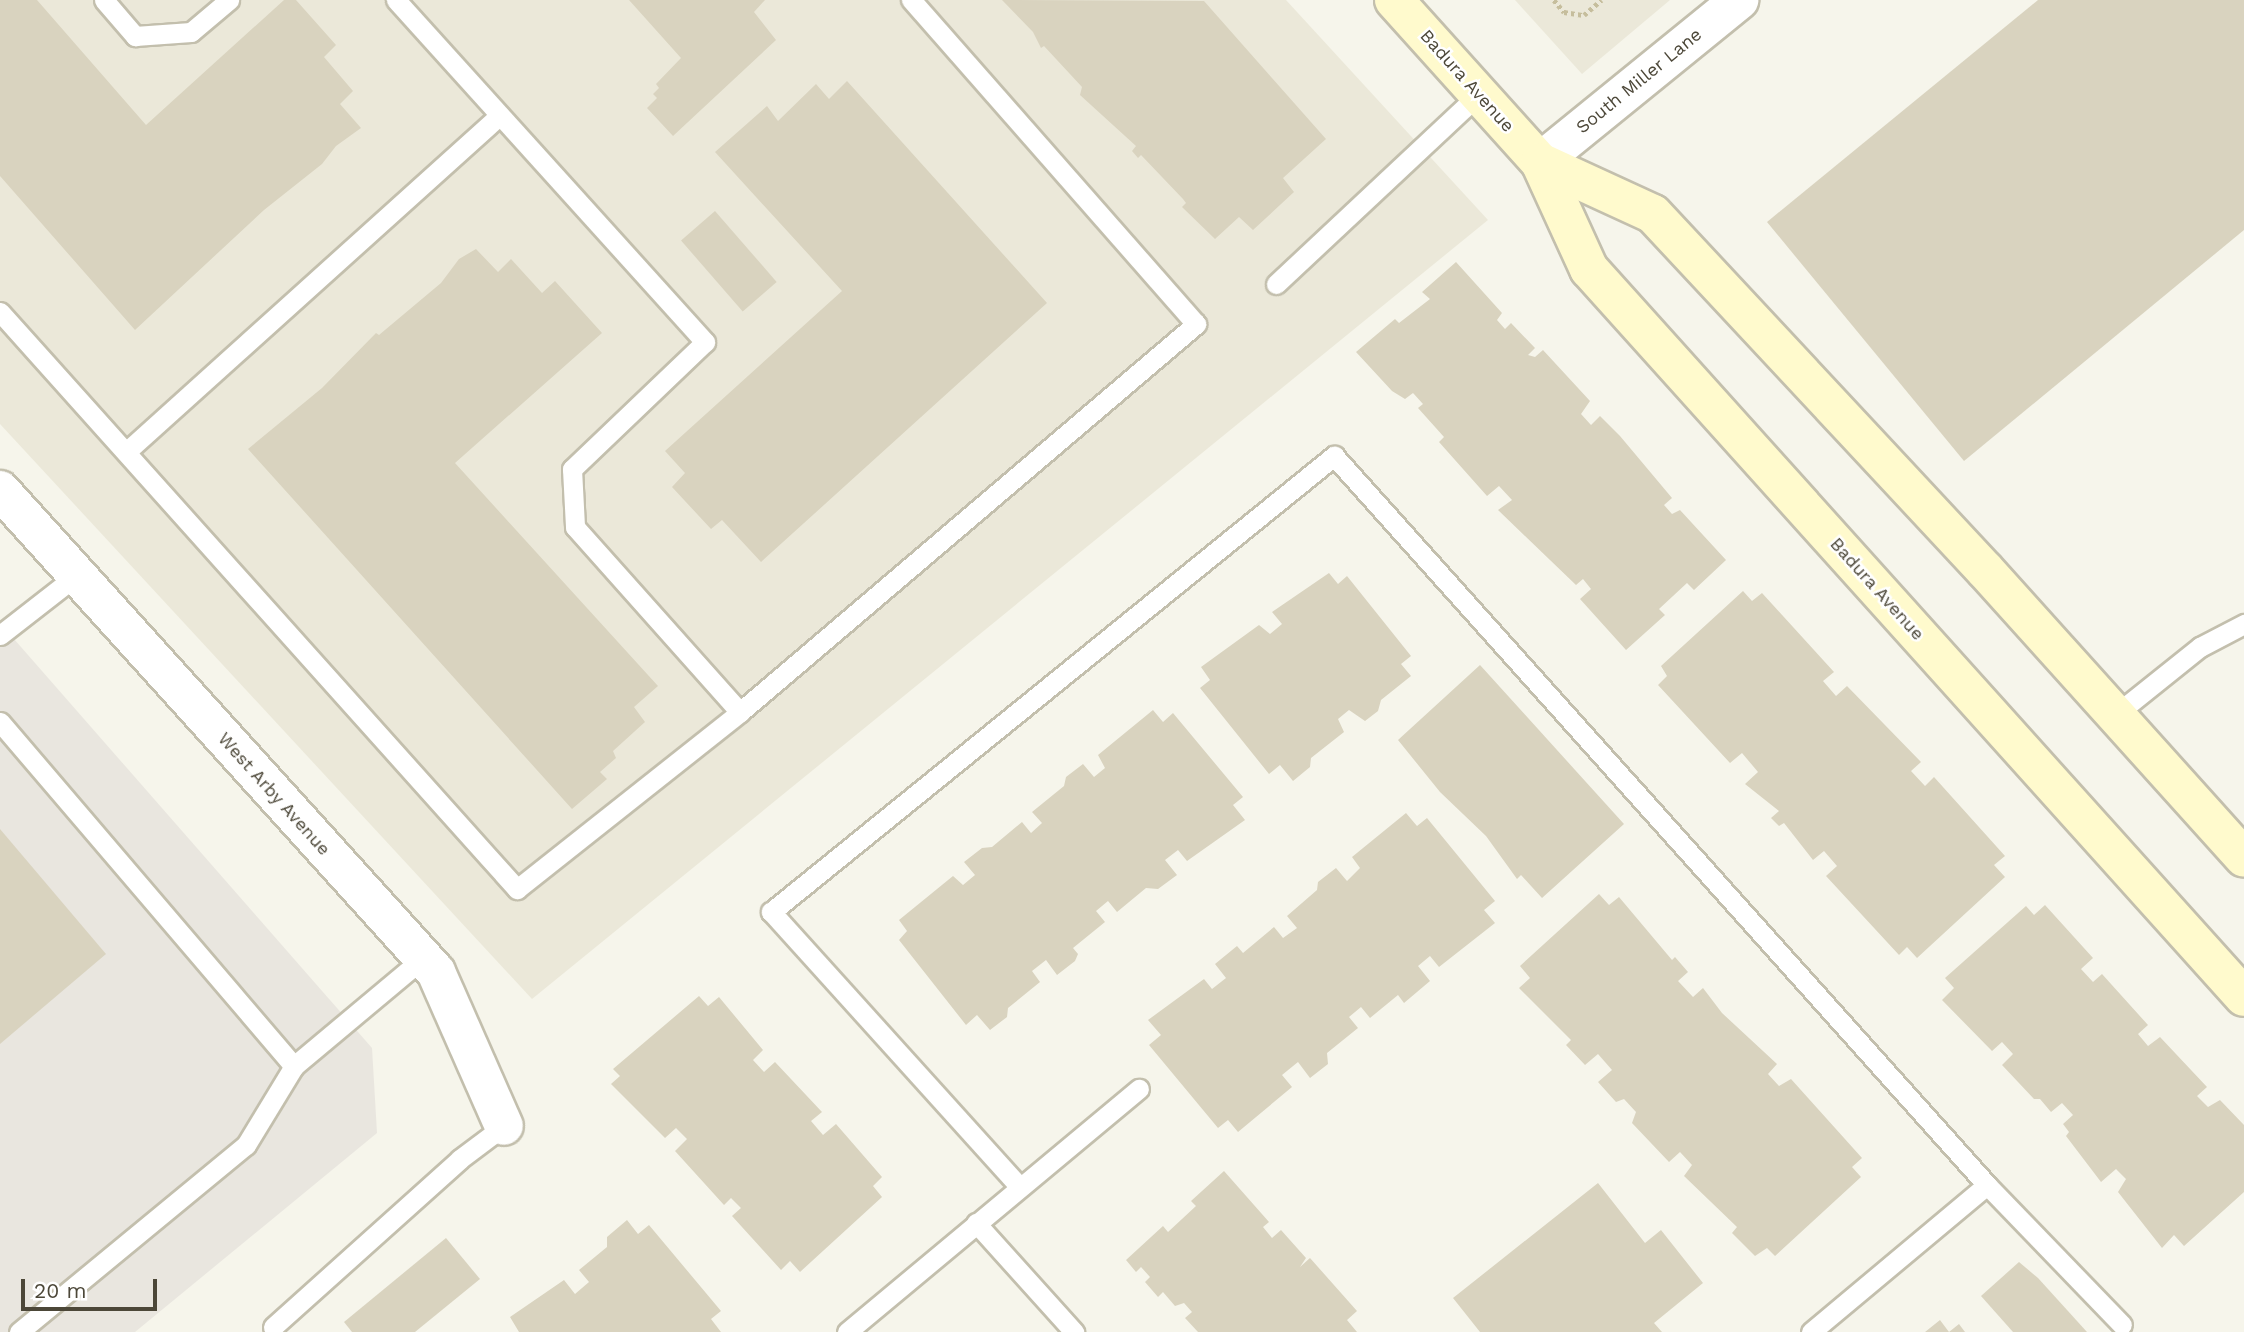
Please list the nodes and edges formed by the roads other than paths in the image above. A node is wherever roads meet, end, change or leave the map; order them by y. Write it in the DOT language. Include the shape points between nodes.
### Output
graph roads {
  1 [pos="104,0"];
  2 [pos="229,0"];
  3 [pos="396,0"];
  4 [pos="911,0"];
  5 [pos="1394,0"];
  6 [pos="1738,0"];
  7 [pos="1479,94"];
  8 [pos="500,115"];
  9 [pos="1540,162"];
  10 [pos="1276,284"];
  11 [pos="0,312"];
  12 [pos="126,452"];
  13 [pos="0,490"];
  14 [pos="77,575"];
  15 [pos="2244,624"];
  16 [pos="0,635"];
  17 [pos="740,712"];
  18 [pos="2115,715"];
  19 [pos="0,722"];
  20 [pos="2244,858"];
  21 [pos="423,958"];
  22 [pos="2244,998"];
  23 [pos="294,1066"];
  24 [pos="1139,1089"];
  25 [pos="504,1126"];
  26 [pos="1987,1185"];
  27 [pos="1019,1186"];
  28 [pos="976,1223"];
  29 [pos="2122,1325"];
  30 [pos="273,1330"];
  31 [pos="19,1332"];
  32 [pos="847,1332"];
  33 [pos="1074,1332"];
  34 [pos="1811,1332"];
  1 -- 2 [label="lane" via="135,36 191,32"];
  3 -- 8 [label="lane"];
  4 -- 17 [label="lane" via="1196,324"];
  5 -- 7 [label="main road, Badura Avenue"];
  6 -- 9 [label="street, South Miller Lane"];
  7 -- 9 [label="main road, Badura Avenue"];
  7 -- 10 [label="lane"];
  8 -- 12 [label="lane"];
  8 -- 17 [label="lane" via="705,342 572,469 575,527"];
  9 -- 18 [label="main road, Badura Avenue" via="1653,214"];
  9 -- 22 [label="main road, Badura Avenue" via="1589,269"];
  11 -- 12 [label="lane"];
  12 -- 17 [label="lane" via="517,889"];
  13 -- 14 [label="street, West Arby Avenue"];
  14 -- 16 [label="lane"];
  14 -- 21 [label="street, West Arby Avenue"];
  15 -- 18 [label="lane" via="2200,647"];
  18 -- 20 [label="main road, Badura Avenue"];
  19 -- 23 [label="lane"];
  21 -- 23 [label="lane"];
  21 -- 25 [label="street, West Arby Avenue" via="436,972"];
  23 -- 31 [label="lane" via="247,1145"];
  24 -- 27 [label="lane"];
  25 -- 30 [label="lane" via="460,1158"];
  26 -- 27 [label="lane" via="1334,456 771,912"];
  26 -- 29 [label="lane"];
  26 -- 34 [label="lane"];
  27 -- 28 [label="lane"];
  28 -- 32 [label="lane"];
  28 -- 33 [label="lane"];
}
